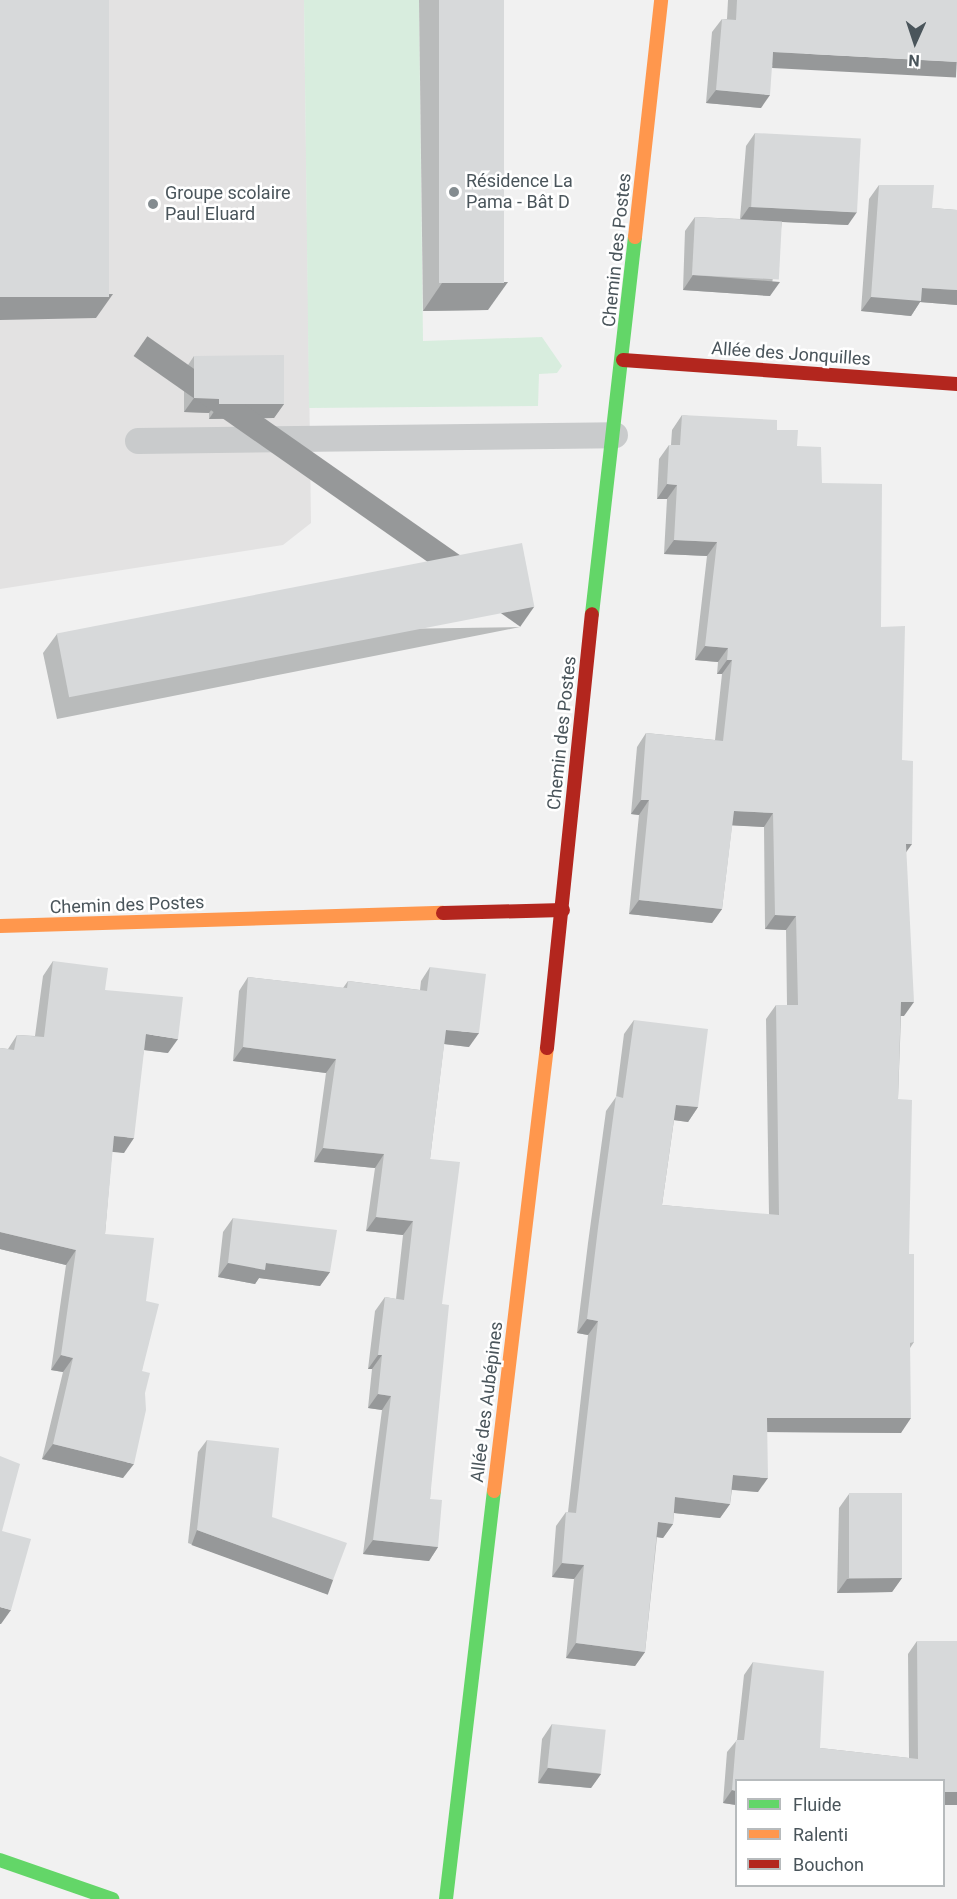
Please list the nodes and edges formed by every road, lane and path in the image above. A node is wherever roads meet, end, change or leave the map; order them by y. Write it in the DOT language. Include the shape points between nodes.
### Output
graph roads {
  1 [pos="661,0"];
  2 [pos="623,360"];
  3 [pos="957,384"];
  4 [pos="615,435"];
  5 [pos="138,441"];
  6 [pos="563,910"];
  7 [pos="0,926"];
  8 [pos="0,1860"];
  9 [pos="112,1899"];
  10 [pos="446,1899"];
  1 -- 2 [label="street, Chemin des Postes"];
  2 -- 3 [label="street, Allée des Jonquilles"];
  2 -- 4 [label="street, Chemin des Postes"];
  4 -- 5 [label="lane"];
  4 -- 6 [label="street, Chemin des Postes" via="584,688"];
  6 -- 7 [label="street, Chemin des Postes"];
  6 -- 10 [label="street, Allée des Aubépines"];
  8 -- 9 [label="street"];
}
